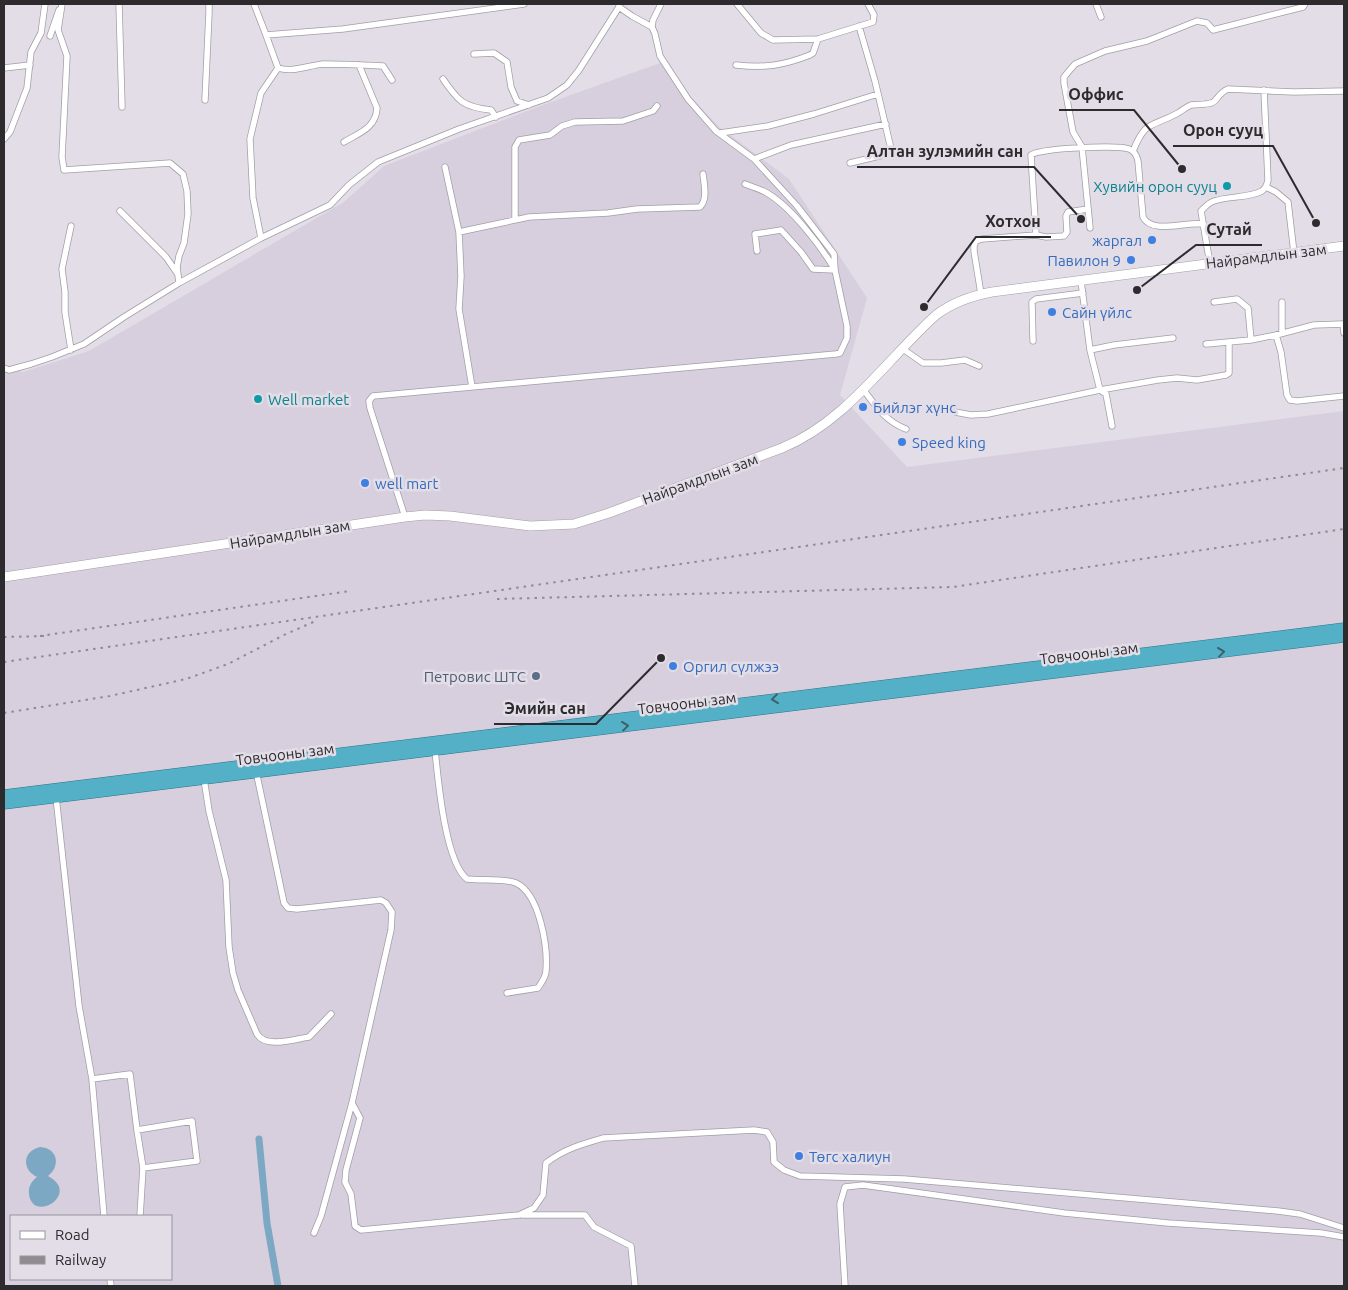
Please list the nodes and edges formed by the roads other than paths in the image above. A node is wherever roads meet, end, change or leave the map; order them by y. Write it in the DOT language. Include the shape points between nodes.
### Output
graph roads {
  1 [pos="45,4"];
  2 [pos="62,4"];
  3 [pos="119,4"];
  4 [pos="209,4"];
  5 [pos="254,4"];
  6 [pos="524,4"];
  7 [pos="661,4"];
  8 [pos="737,4"];
  9 [pos="868,4"];
  10 [pos="1096,4"];
  11 [pos="1305,4"];
  12 [pos="619,5"];
  13 [pos="1101,17"];
  14 [pos="859,26"];
  15 [pos="652,27"];
  16 [pos="266,35"];
  17 [pos="50,36"];
  18 [pos="818,40"];
  19 [pos="474,54"];
  20 [pos="30,65"];
  21 [pos="360,65"];
  22 [pos="736,65"];
  23 [pos="4,68"];
  24 [pos="278,68"];
  25 [pos="443,79"];
  26 [pos="392,80"];
  27 [pos="1264,90"];
  28 [pos="1344,90"];
  29 [pos="878,94"];
  30 [pos="205,100"];
  31 [pos="529,105"];
  32 [pos="657,106"];
  33 [pos="122,107"];
  34 [pos="496,116"];
  35 [pos="886,124"];
  36 [pos="720,133"];
  37 [pos="4,139"];
  38 [pos="344,142"];
  39 [pos="1082,147"];
  40 [pos="1133,151"];
  41 [pos="754,159"];
  42 [pos="850,163"];
  43 [pos="445,167"];
  44 [pos="703,174"];
  45 [pos="745,184"];
  46 [pos="1266,187"];
  47 [pos="1088,209"];
  48 [pos="120,211"];
  49 [pos="515,220"];
  50 [pos="1203,224"];
  51 [pos="70,226"];
  52 [pos="1090,228"];
  53 [pos="459,232"];
  54 [pos="1036,235"];
  55 [pos="261,238"];
  56 [pos="1344,246"];
  57 [pos="757,251"];
  58 [pos="1294,253"];
  59 [pos="1210,264"];
  60 [pos="834,270"];
  61 [pos="177,273"];
  62 [pos="1081,280"];
  63 [pos="179,283"];
  64 [pos="1083,293"];
  65 [pos="981,294"];
  66 [pos="1214,302"];
  67 [pos="1282,302"];
  68 [pos="1344,321"];
  69 [pos="1344,333"];
  70 [pos="1279,334"];
  71 [pos="1173,338"];
  72 [pos="1251,340"];
  73 [pos="1033,341"];
  74 [pos="1229,343"];
  75 [pos="1206,344"];
  76 [pos="902,349"];
  77 [pos="71,350"];
  78 [pos="1090,350"];
  79 [pos="979,366"];
  80 [pos="4,368"];
  81 [pos="472,387"];
  82 [pos="863,388"];
  83 [pos="1100,390"];
  84 [pos="1344,396"];
  85 [pos="955,412"];
  86 [pos="1112,426"];
  87 [pos="906,429"];
  88 [pos="405,516"];
  89 [pos="4,577"];
  90 [pos="1344,628"];
  91 [pos="1344,637"];
  92 [pos="436,750"];
  93 [pos="255,769"];
  94 [pos="204,779"];
  95 [pos="4,795"];
  96 [pos="56,796"];
  97 [pos="4,804"];
  98 [pos="507,993"];
  99 [pos="331,1014"];
  100 [pos="92,1079"];
  101 [pos="352,1103"];
  102 [pos="137,1130"];
  103 [pos="143,1168"];
  104 [pos="104,1215"];
  105 [pos="140,1215"];
  106 [pos="519,1215"];
  107 [pos="1344,1228"];
  108 [pos="314,1233"];
  109 [pos="1344,1237"];
  110 [pos="635,1286"];
  111 [pos="845,1286"];
  1 -- 20 [label="street" via="41,32 31,52"];
  2 -- 17 [label="street"];
  2 -- 61 [label="street" via="58,30 67,56 64,170 170,163 182,174 187,191 188,214"];
  3 -- 33 [label="street"];
  4 -- 30 [label="street"];
  5 -- 16 [label="street"];
  6 -- 16 [label="street" via="343,29"];
  7 -- 15 [label="street"];
  8 -- 18 [label="street" via="761,33 773,40"];
  9 -- 14 [label="street" via="875,19"];
  10 -- 13 [label="street"];
  11 -- 39 [label="street" via="1213,30 1197,21 1075,64 1064,76 1064,83 1073,132"];
  12 -- 15 [label="street"];
  12 -- 31 [label="street" via="580,70 567,85 548,98"];
  14 -- 18 [label="street"];
  14 -- 29 [label="street"];
  15 -- 36 [label="street" via="660,56 688,99"];
  16 -- 24 [label="street"];
  18 -- 22 [label="street" via="810,55 778,66"];
  19 -- 31 [label="street" via="494,53 507,62 516,102"];
  20 -- 23 [label="street"];
  20 -- 37 [label="street" via="27,88 10,132"];
  21 -- 24 [label="street"];
  21 -- 26 [label="street" via="383,66"];
  21 -- 38 [label="street" via="377,108 377,116 368,129"];
  24 -- 55 [label="street" via="261,93 250,139 253,198"];
  25 -- 34 [label="street" via="463,103 491,110"];
  27 -- 28 [label="street"];
  27 -- 40 [label="street" via="1228,90 1211,104 1188,106 1144,129"];
  27 -- 46 [label="street"];
  29 -- 35 [label="street"];
  29 -- 36 [label="street" via="768,126"];
  31 -- 34 [label="street"];
  32 -- 49 [label="street" via="653,111 623,121 575,122 550,135 519,140 515,147"];
  34 -- 55 [label="street" via="378,162 349,184 330,205"];
  35 -- 41 [label="street" via="791,144"];
  35 -- 42 [label="street" via="892,153"];
  36 -- 41 [label="street"];
  39 -- 40 [label="street"];
  39 -- 47 [label="street"];
  39 -- 54 [label="street" via="1038,151 1031,155"];
  40 -- 50 [label="street" via="1138,161 1145,221 1152,226"];
  41 -- 60 [label="street" via="830,248 835,259"];
  43 -- 53 [label="street"];
  44 -- 49 [label="street" via="705,196 700,207 637,208"];
  45 -- 60 [label="street" via="766,193 786,208"];
  46 -- 50 [label="street" via="1262,191 1206,205 1201,211"];
  46 -- 58 [label="street" via="1288,202"];
  47 -- 52 [label="street"];
  47 -- 54 [label="street" via="1068,212 1065,236"];
  48 -- 61 [label="street" via="166,257"];
  49 -- 53 [label="street"];
  50 -- 59 [label="street"];
  51 -- 77 [label="street" via="62,269"];
  53 -- 81 [label="street" via="459,309"];
  54 -- 65 [label="street" via="976,241 974,251"];
  55 -- 63 [label="street"];
  56 -- 58 [label="main road, Найрамдлын зам"];
  57 -- 60 [label="street" via="755,234 781,230 813,269"];
  58 -- 59 [label="main road, Найрамдлын зам"];
  59 -- 62 [label="main road, Найрамдлын зам"];
  60 -- 81 [label="street" via="847,326 847,338 836,354"];
  61 -- 63 [label="street"];
  62 -- 64 [label="street"];
  62 -- 65 [label="main road, Найрамдлын зам"];
  63 -- 77 [label="street"];
  64 -- 73 [label="street" via="1032,302"];
  64 -- 78 [label="street"];
  65 -- 76 [label="main road, Найрамдлын зам" via="943,310"];
  66 -- 72 [label="street" via="1237,299 1248,308"];
  67 -- 70 [label="street"];
  68 -- 69 [label="street"];
  68 -- 70 [label="street"];
  70 -- 72 [label="street"];
  70 -- 84 [label="street" via="1290,400"];
  71 -- 78 [label="street"];
  72 -- 74 [label="street"];
  74 -- 75 [label="street"];
  74 -- 83 [label="street" via="1230,373 1226,375 1197,380 1151,381"];
  76 -- 79 [label="street" via="923,363 965,360"];
  76 -- 82 [label="main road, Найрамдлын зам"];
  77 -- 80 [label="street" via="10,370"];
  78 -- 83 [label="street"];
  81 -- 88 [label="street" via="376,395 369,401"];
  82 -- 87 [label="street" via="885,417"];
  82 -- 88 [label="main road, Найрамдлын зам" via="825,424 791,444 574,524 530,526 450,516"];
  83 -- 85 [label="street" via="988,414"];
  83 -- 86 [label="street" via="1106,394"];
  88 -- 89 [label="main road, Найрамдлын зам"];
  90 -- 93 [label="highway, Товчооны зам, one-way"];
  92 -- 91 [label="highway, Товчооны зам, one-way"];
  92 -- 93 [label="highway, Товчооны зам"];
  92 -- 98 [label="street" via="444,815 457,869 467,879 515,883 527,891 543,933 546,973 538,988"];
  93 -- 94 [label="highway, Товчооны зам"];
  93 -- 95 [label="highway, Товчооны зам"];
  93 -- 101 [label="street" via="284,903 288,908 381,900 392,912 379,989"];
  94 -- 96 [label="highway, Товчооны зам"];
  94 -- 99 [label="street" via="226,880 233,973 257,1034 261,1040 270,1042 309,1037"];
  96 -- 97 [label="highway, Товчооны зам"];
  96 -- 100 [label="street" via="80,1006"];
  100 -- 102 [label="street" via="130,1074"];
  100 -- 104 [label="street"];
  101 -- 106 [label="street" via="360,1118 345,1182 351,1194 355,1226 361,1230"];
  101 -- 108 [label="street"];
  102 -- 103 [label="street"];
  102 -- 103 [label="street" via="192,1121 197,1161"];
  103 -- 105 [label="street"];
  106 -- 107 [label="street" via="534,1208 543,1195 546,1163 573,1146 603,1138 754,1130 767,1132 773,1142 774,1162 800,1176 904,1179 1278,1211 1300,1214"];
  106 -- 110 [label="street" via="585,1215 594,1227 631,1246"];
  109 -- 111 [label="street" via="1038,1210 863,1185 845,1187 840,1204"];
}
